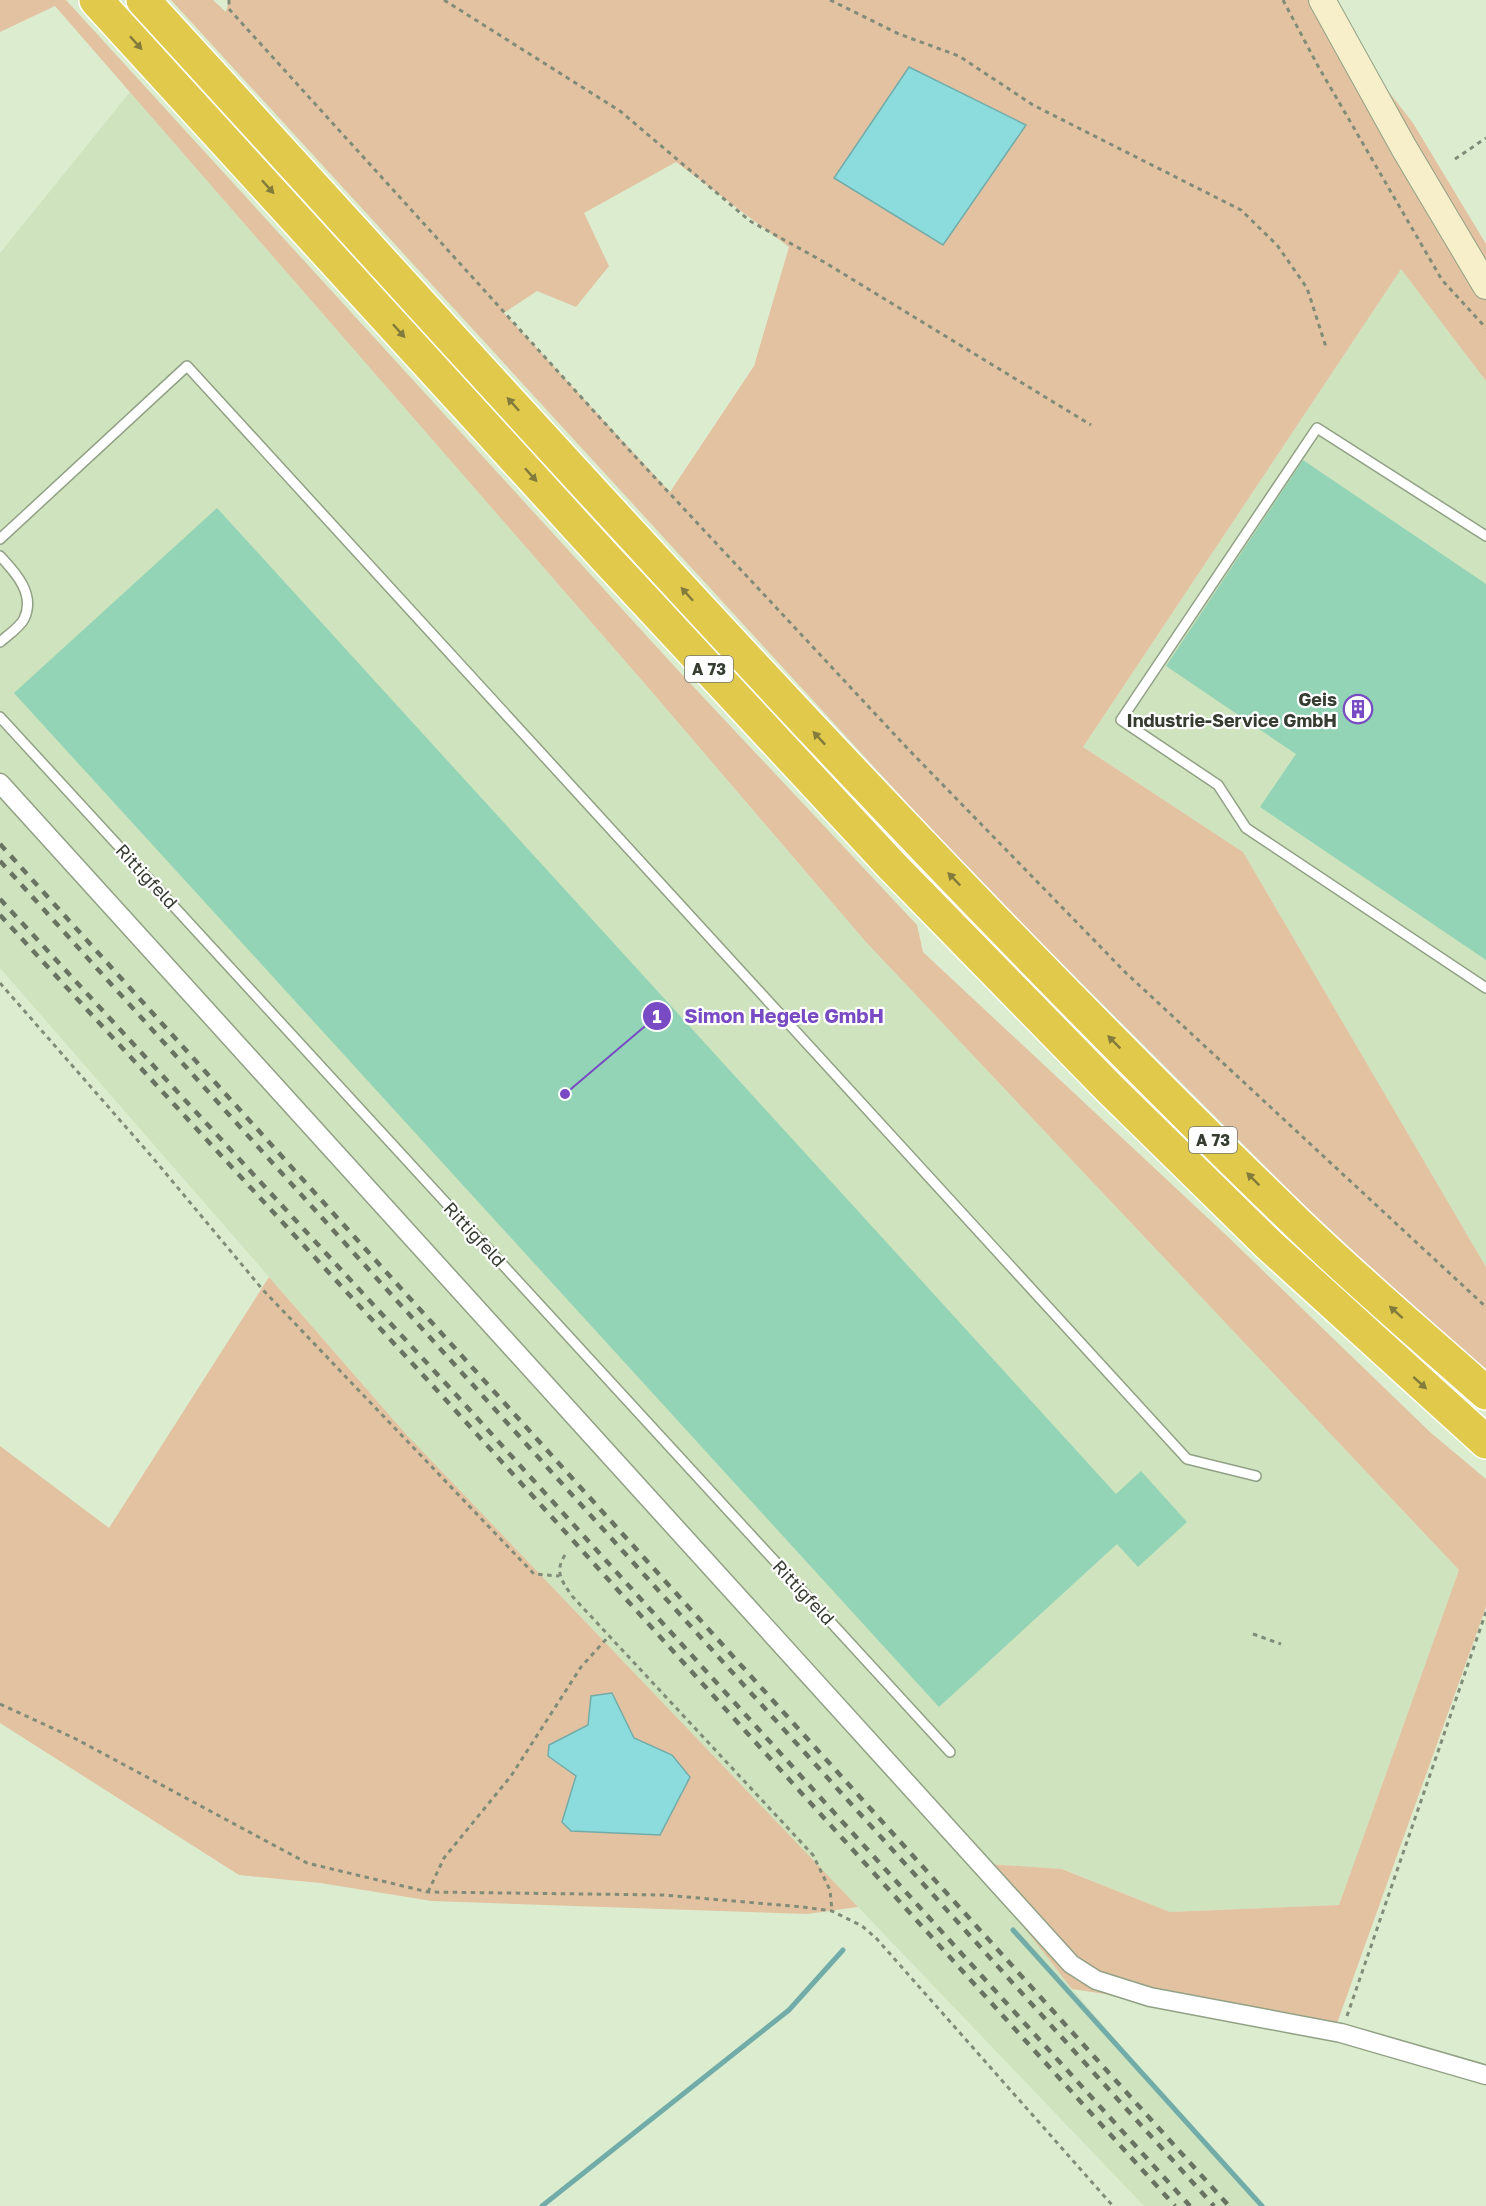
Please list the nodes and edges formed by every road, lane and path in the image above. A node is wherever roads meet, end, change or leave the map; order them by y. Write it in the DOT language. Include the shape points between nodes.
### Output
graph roads {
  1 [pos="96,0"];
  2 [pos="143,0"];
  3 [pos="229,0"];
  4 [pos="444,0"];
  5 [pos="830,0"];
  6 [pos="1283,0"];
  7 [pos="1322,0"];
  8 [pos="1486,138"];
  9 [pos="1455,159"];
  10 [pos="1486,286"];
  11 [pos="1486,328"];
  12 [pos="1326,347"];
  13 [pos="1091,426"];
  14 [pos="1486,536"];
  15 [pos="0,539"];
  16 [pos="0,556"];
  17 [pos="0,642"];
  18 [pos="0,717"];
  19 [pos="0,783"];
  20 [pos="0,983"];
  21 [pos="1486,988"];
  22 [pos="1486,1306"];
  23 [pos="1439,1351"];
  24 [pos="1486,1377"];
  25 [pos="1486,1393"];
  26 [pos="1486,1442"];
  27 [pos="1256,1476"];
  28 [pos="565,1554"];
  29 [pos="559,1576"];
  30 [pos="1486,1612"];
  31 [pos="1253,1634"];
  32 [pos="609,1636"];
  33 [pos="1281,1644"];
  34 [pos="0,1704"];
  35 [pos="950,1752"];
  36 [pos="428,1892"];
  37 [pos="832,1911"];
  38 [pos="1341,2033"];
  39 [pos="1486,2075"];
  40 [pos="1113,2206"];
  1 -- 26 [label="highway, A 73, one-way" via="892,866 1268,1244"];
  23 -- 2 [label="highway, A 73, one-way" via="1301,1227 986,913 773,689"];
  3 -- 22 [label="path" via="229,9 332,124 908,749 1126,973"];
  4 -- 13 [label="path" via="620,111 750,221"];
  5 -- 12 [label="path" via="899,34 958,56 1033,105 1241,210 1277,245 1307,288"];
  6 -- 11 [label="path" via="1442,280"];
  7 -- 10 [label="main road"];
  8 -- 9 [label="path"];
  14 -- 21 [label="lane" via="1317,428 1121,720 1218,785 1246,828"];
  15 -- 27 [label="lane" via="187,366 1187,1459"];
  16 -- 17 [label="lane" via="23,582 26,605 24,619"];
  18 -- 35 [label="lane, Rittigfeld"];
  19 -- 38 [label="street" via="1071,1964 1096,1980 1150,1997"];
  20 -- 29 [label="path" via="271,1298 534,1574"];
  23 -- 24 [label="highway"];
  23 -- 25 [label="highway, A 73"];
  28 -- 29 [label="path" via="559,1564"];
  29 -- 32 [label="path"];
  30 -- 38 [label="path"];
  31 -- 33 [label="path"];
  32 -- 36 [label="path" via="581,1667 511,1776 444,1858"];
  32 -- 37 [label="path" via="813,1855 830,1890"];
  34 -- 36 [label="path" via="76,1739 307,1863"];
  36 -- 37 [label="path" via="664,1895"];
  37 -- 40 [label="path" via="876,1938"];
  38 -- 39 [label="street"];
}
